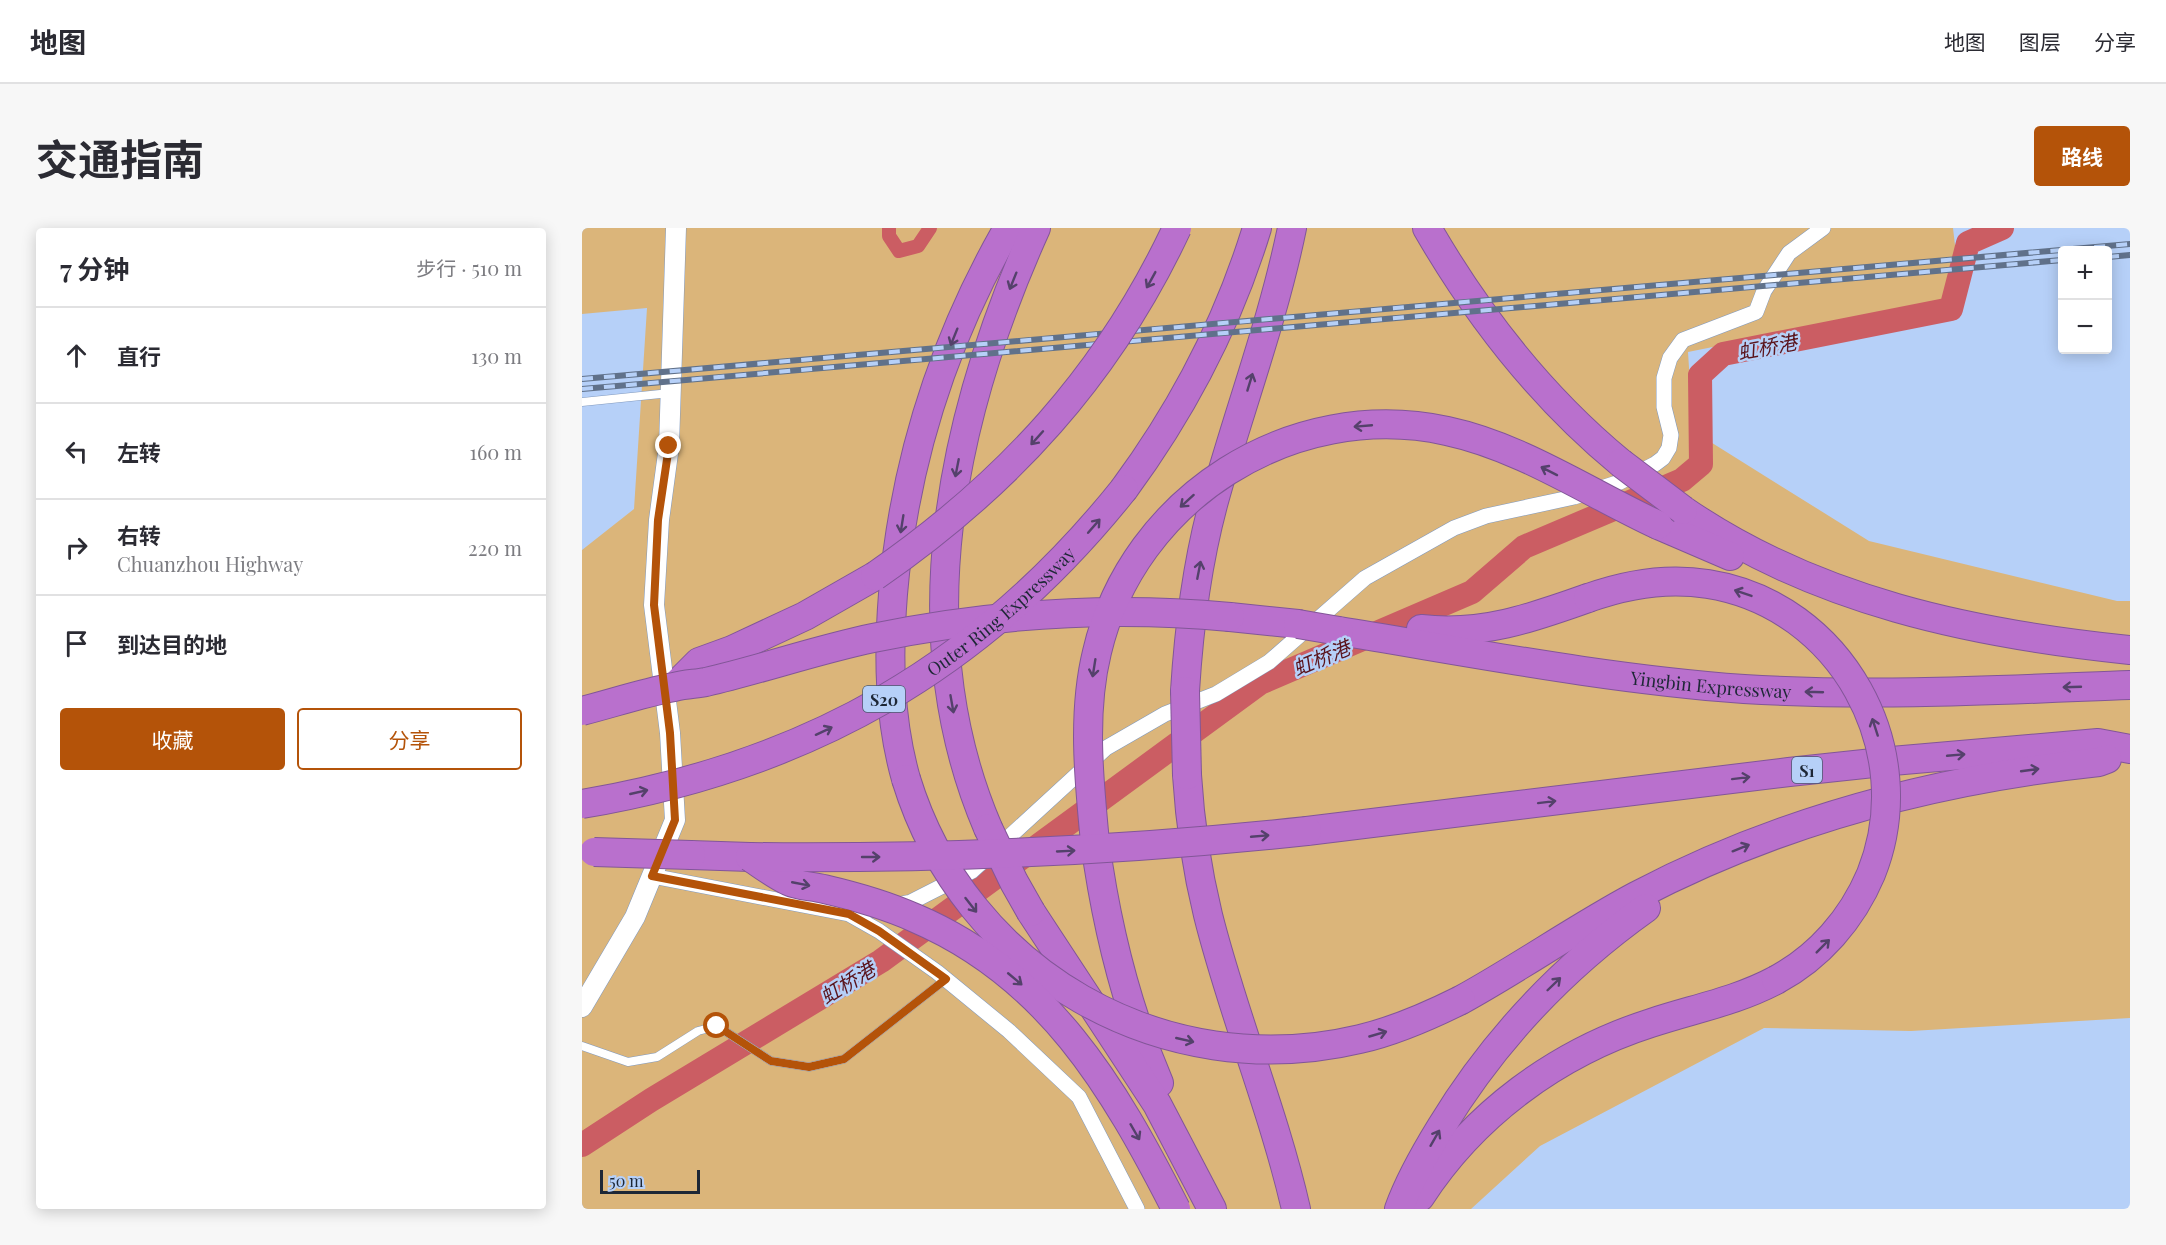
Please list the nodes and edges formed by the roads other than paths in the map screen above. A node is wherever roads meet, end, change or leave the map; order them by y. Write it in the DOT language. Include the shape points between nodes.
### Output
graph roads {
  1 [pos="676,228"];
  2 [pos="1008,228"];
  3 [pos="1036,228"];
  4 [pos="1177,228"];
  5 [pos="1257,228"];
  6 [pos="1292,228"];
  7 [pos="1427,228"];
  8 [pos="1823,228"];
  9 [pos="671,393"];
  10 [pos="582,402"];
  11 [pos="1781,566"];
  12 [pos="1339,631"];
  13 [pos="2130,650"];
  14 [pos="2130,685"];
  15 [pos="675,686"];
  16 [pos="582,711"];
  17 [pos="2127,749"];
  18 [pos="582,804"];
  19 [pos="582,852"];
  20 [pos="750,857"];
  21 [pos="1688,871"];
  22 [pos="652,876"];
  23 [pos="849,914"];
  24 [pos="941,975"];
  25 [pos="582,1007"];
  26 [pos="582,1046"];
  27 [pos="1163,1115"];
  28 [pos="1137,1209"];
  29 [pos="1176,1209"];
  30 [pos="1212,1209"];
  31 [pos="1296,1209"];
  32 [pos="1399,1209"];
  33 [pos="1412,1209"];
  1 -- 9 [label="street"];
  2 -- 21 [label="highway, one-way, bridge" via="977,284 944,362 924,423 907,495 896,568 890,655 896,737 919,815 943,864 992,930 1053,982 1083,1001 1147,1030 1198,1043 1294,1049 1332,1045 1424,1017 1461,1000 1595,919"];
  3 -- 27 [label="highway, one-way, bridge" via="1002,308 975,389 957,472 946,548 943,617 948,686 962,754 1008,872"];
  4 -- 15 [label="highway, one-way, bridge" via="1132,312 1087,379 1028,448 978,497 875,576 796,621 699,662"];
  18 -- 5 [label="highway, Outer Ring Expressway / S20, one-way, bridge" via="677,783 751,761 823,731 892,695 957,653 1017,604 1073,550 1124,489 1167,428 1205,360 1237,290"];
  31 -- 6 [label="highway, one-way, bridge" via="1208,914 1187,776 1185,691 1192,613 1205,538"];
  7 -- 11 [label="highway, bridge" via="1471,299 1521,365 1574,422 1683,510"];
  8 -- 23 [label="street" via="1789,253 1764,291 1756,312 1683,340 1670,358 1664,378 1664,407 1671,435 1669,448 1655,464 1620,482 1486,516 1454,528 1375,572 1269,662 1216,694 1165,714 1106,748 972,871 911,902"];
  9 -- 10 [label="lane"];
  9 -- 22 [label="street" via="654,605 670,733 675,820"];
  11 -- 13 [label="highway" via="1852,595 1932,618 2048,640"];
  11 -- 27 [label="highway, one-way, bridge" via="1758,568 1658,525 1492,444 1422,427 1374,425 1326,430 1279,444 1236,465 1196,492 1162,526 1133,564 1111,607 1096,653 1090,698 1089,760 1104,899 1133,1015 1163,1093"];
  14 -- 12 [label="highway, Yingbin Expressway, one-way" via="1871,693 1745,689 1545,667"];
  12 -- 15 [label="highway, Yingbin Expressway, bridge" via="1165,614 1010,618 874,638 705,682"];
  33 -- 12 [label="highway, one-way, bridge" via="1462,1142 1502,1104 1547,1071 1621,1033 1747,994 1776,981 1818,951 1857,903 1866,885 1880,846 1886,774 1881,744 1867,705 1846,669 1803,625 1768,603 1729,589 1668,581 1627,586 1515,622 1480,629 1435,631 1361,623"];
  15 -- 16 [label="highway, bridge"];
  20 -- 17 [label="highway, S1, one-way, bridge" via="1034,853 1190,843 1892,761 2098,743"];
  21 -- 17 [label="highway, one-way" via="1768,837 1860,807 1954,783 2099,762"];
  19 -- 20 [label="highway, bridge"];
  20 -- 29 [label="highway, one-way, bridge" via="789,882 873,903 935,927 976,950 1015,979 1050,1012 1088,1058 1133,1129"];
  32 -- 21 [label="highway, one-way" via="1452,1109 1516,1023 1566,972 1622,925 1674,890"];
  22 -- 23 [label="street"];
  22 -- 25 [label="street" via="635,917"];
  23 -- 24 [label="street"];
  24 -- 26 [label="lane" via="844,1059 809,1067 771,1061 717,1026 698,1030 657,1057 628,1062"];
  24 -- 28 [label="street" via="1010,1030 1079,1097"];
  27 -- 30 [label="highway"];
}
